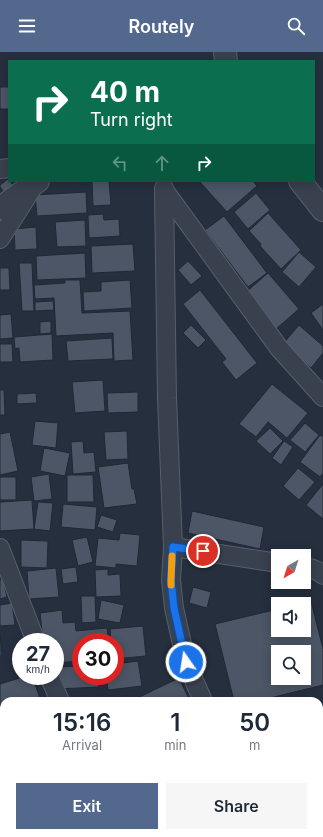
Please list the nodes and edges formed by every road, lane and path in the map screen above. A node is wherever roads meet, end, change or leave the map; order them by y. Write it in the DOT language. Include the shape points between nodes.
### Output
graph roads {
  1 [pos="36,182"];
  2 [pos="36,182"];
  3 [pos="301,182"];
  4 [pos="164,186"];
  5 [pos="0,208"];
  6 [pos="323,210"];
  7 [pos="0,239"];
  8 [pos="323,397"];
  9 [pos="173,547"];
  10 [pos="0,548"];
  11 [pos="271,562"];
  12 [pos="311,568"];
  13 [pos="323,576"];
  14 [pos="33,633"];
  15 [pos="53,685"];
  16 [pos="58,697"];
  17 [pos="201,697"];
  1 -- 5 [label="street"];
  2 -- 7 [label="street"];
  3 -- 6 [label="street"];
  4 -- 8 [label="street" via="279,348"];
  4 -- 9 [label="street" via="167,398"];
  9 -- 11 [label="street"];
  9 -- 17 [label="street" via="171,580 174,608 186,662"];
  10 -- 14 [label="street"];
  12 -- 13 [label="street"];
  15 -- 16 [label="street"];
}
